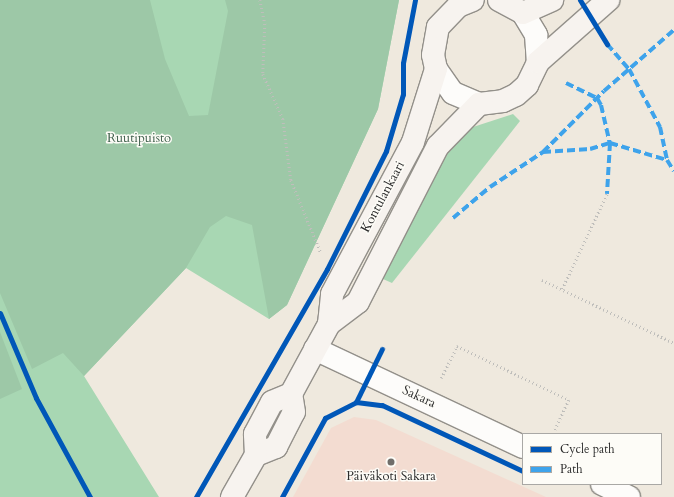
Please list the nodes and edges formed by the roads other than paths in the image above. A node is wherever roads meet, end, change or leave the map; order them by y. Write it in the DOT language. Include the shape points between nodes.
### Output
graph roads {
  1 [pos="473,0"];
  2 [pos="499,0"];
  3 [pos="552,0"];
  4 [pos="608,0"];
  5 [pos="447,8"];
  6 [pos="523,13"];
  7 [pos="538,62"];
  8 [pos="436,69"];
  9 [pos="479,104"];
  10 [pos="329,324"];
  11 [pos="315,349"];
  12 [pos="522,447"];
  13 [pos="604,485"];
  14 [pos="232,497"];
  15 [pos="630,497"];
  1 -- 5 [label="main road, Kontulankaari"];
  2 -- 6 [label="main road"];
  3 -- 6 [label="main road"];
  4 -- 7 [label="main road"];
  5 -- 8 [label="main road, Kontulankaari" via="434,41"];
  6 -- 7 [label="street" via="536,35"];
  7 -- 9 [label="main road" via="527,85 516,95 503,101"];
  8 -- 9 [label="street" via="453,93"];
  8 -- 10 [label="main road, Kontulankaari" via="413,142 332,294"];
  9 -- 10 [label="main road, Kontulankaari" via="438,146 358,302"];
  10 -- 11 [label="main road, Kontulankaari"];
  11 -- 12 [label="street, Sakara"];
  11 -- 14 [label="main road, Kontulankaari" via="291,394 272,402 255,434 256,455"];
  13 -- 15 [label="street"];
}
